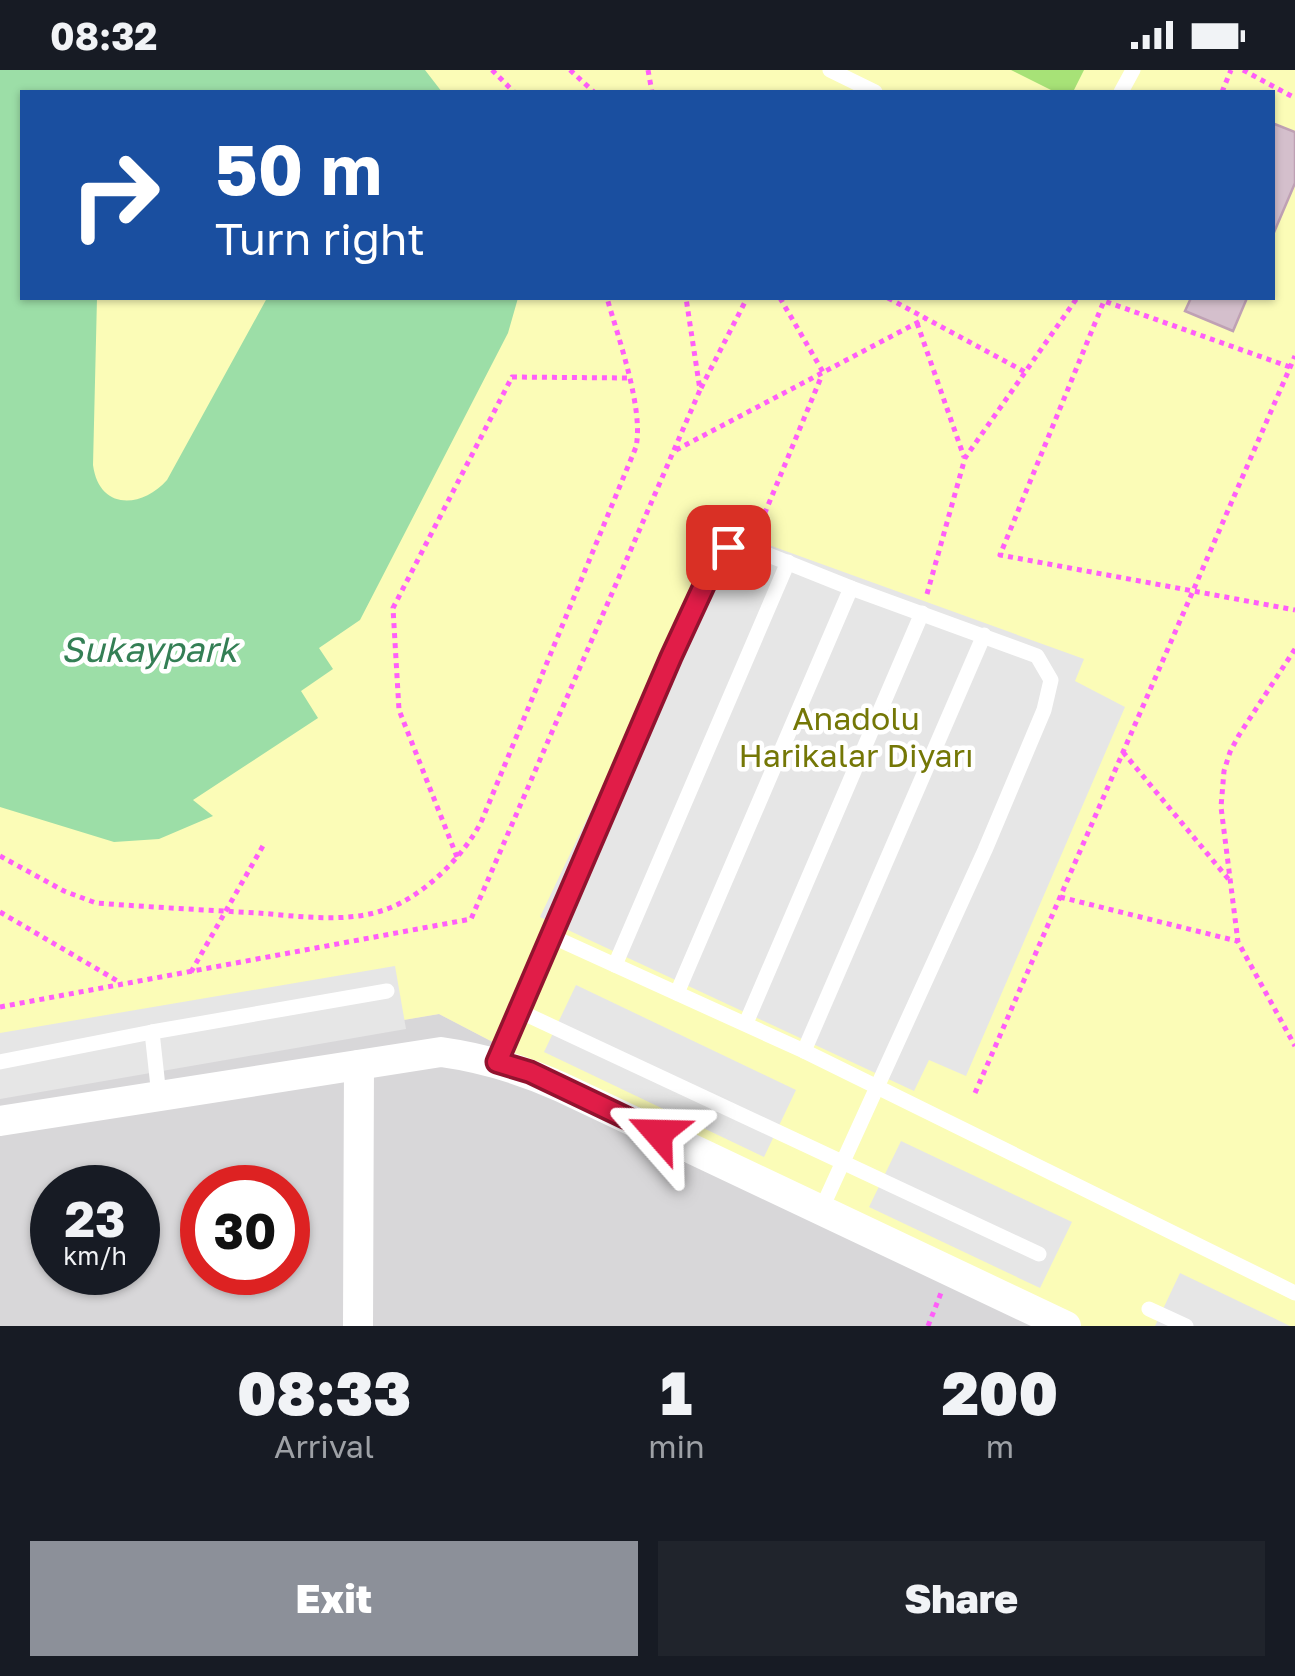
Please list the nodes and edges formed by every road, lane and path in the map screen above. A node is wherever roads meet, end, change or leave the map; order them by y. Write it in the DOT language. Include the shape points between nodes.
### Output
graph roads {
  1 [pos="492,70"];
  2 [pos="570,70"];
  3 [pos="830,70"];
  4 [pos="1243,70"];
  5 [pos="512,90"];
  6 [pos="592,90"];
  7 [pos="871,90"];
  8 [pos="1295,98"];
  9 [pos="608,300"];
  10 [pos="686,300"];
  11 [pos="746,300"];
  12 [pos="781,300"];
  13 [pos="892,300"];
  14 [pos="1076,300"];
  15 [pos="926,318"];
  16 [pos="917,323"];
  17 [pos="1295,356"];
  18 [pos="1290,367"];
  19 [pos="823,372"];
  20 [pos="1025,372"];
  21 [pos="628,378"];
  22 [pos="700,390"];
  23 [pos="674,451"];
  24 [pos="965,458"];
  25 [pos="751,548"];
  26 [pos="788,562"];
  27 [pos="851,588"];
  28 [pos="1193,590"];
  29 [pos="1295,610"];
  30 [pos="922,613"];
  31 [pos="984,635"];
  32 [pos="1295,649"];
  33 [pos="1123,752"];
  34 [pos="264,844"];
  35 [pos="0,856"];
  36 [pos="457,858"];
  37 [pos="1232,883"];
  38 [pos="1060,897"];
  39 [pos="225,911"];
  40 [pos="0,912"];
  41 [pos="551,936"];
  42 [pos="1238,942"];
  43 [pos="615,965"];
  44 [pos="191,972"];
  45 [pos="124,984"];
  46 [pos="388,991"];
  47 [pos="677,994"];
  48 [pos="0,1007"];
  49 [pos="519,1011"];
  50 [pos="746,1023"];
  51 [pos="152,1032"];
  52 [pos="1295,1046"];
  53 [pos="804,1051"];
  54 [pos="0,1062"];
  55 [pos="497,1062"];
  56 [pos="359,1065"];
  57 [pos="877,1087"];
  58 [pos="975,1092"];
  59 [pos="159,1096"];
  60 [pos="0,1121"];
  61 [pos="842,1163"];
  62 [pos="821,1210"];
  63 [pos="1038,1254"];
  64 [pos="1295,1293"];
  65 [pos="1149,1309"];
  66 [pos="358,1326"];
  67 [pos="1066,1326"];
  68 [pos="1186,1326"];
  1 -- 5 [label="path"];
  2 -- 6 [label="path"];
  3 -- 7 [label="lane"];
  4 -- 8 [label="path"];
  9 -- 21 [label="path"];
  10 -- 22 [label="path"];
  11 -- 22 [label="path"];
  12 -- 19 [label="path"];
  13 -- 15 [label="path"];
  14 -- 20 [label="path"];
  15 -- 16 [label="path"];
  15 -- 20 [label="path"];
  16 -- 19 [label="path"];
  16 -- 24 [label="path"];
  17 -- 18 [label="path"];
  18 -- 28 [label="path"];
  18 -- 28 [label="path" via="1104,300 1000,555"];
  19 -- 23 [label="path"];
  19 -- 25 [label="path"];
  20 -- 24 [label="path"];
  21 -- 36 [label="path" via="639,423 636,447 482,820"];
  21 -- 36 [label="path" via="512,377 393,608 400,710"];
  22 -- 23 [label="path"];
  23 -- 44 [label="path" via="471,919"];
  24 -- 30 [label="path"];
  25 -- 26 [label="lane"];
  25 -- 41 [label="lane" via="728,547 715,562"];
  26 -- 27 [label="lane"];
  26 -- 43 [label="lane"];
  27 -- 30 [label="lane"];
  27 -- 47 [label="lane"];
  28 -- 29 [label="path"];
  28 -- 33 [label="path"];
  30 -- 31 [label="lane"];
  30 -- 50 [label="lane"];
  31 -- 53 [label="lane"];
  31 -- 57 [label="lane" via="1037,656 1051,680 1044,710"];
  32 -- 37 [label="path" via="1239,735 1224,771 1221,807"];
  33 -- 37 [label="path"];
  33 -- 38 [label="path"];
  34 -- 39 [label="path"];
  35 -- 39 [label="path" via="96,904"];
  36 -- 39 [label="path" via="407,899 378,912 332,917"];
  37 -- 42 [label="path"];
  38 -- 42 [label="path"];
  38 -- 58 [label="path"];
  39 -- 44 [label="path"];
  40 -- 45 [label="path"];
  41 -- 43 [label="lane"];
  41 -- 49 [label="lane"];
  42 -- 52 [label="path"];
  43 -- 47 [label="lane"];
  44 -- 45 [label="path"];
  45 -- 48 [label="path"];
  46 -- 51 [label="lane"];
  47 -- 50 [label="lane"];
  49 -- 55 [label="lane"];
  49 -- 61 [label="lane"];
  50 -- 53 [label="lane"];
  51 -- 54 [label="lane"];
  51 -- 59 [label="lane"];
  53 -- 57 [label="lane"];
  55 -- 56 [label="street" via="441,1052"];
  55 -- 62 [label="street"];
  56 -- 59 [label="street"];
  56 -- 66 [label="street"];
  57 -- 61 [label="lane"];
  57 -- 64 [label="lane"];
  59 -- 60 [label="street"];
  61 -- 62 [label="lane"];
  61 -- 63 [label="lane"];
  62 -- 67 [label="street"];
  65 -- 68 [label="lane"];
}
